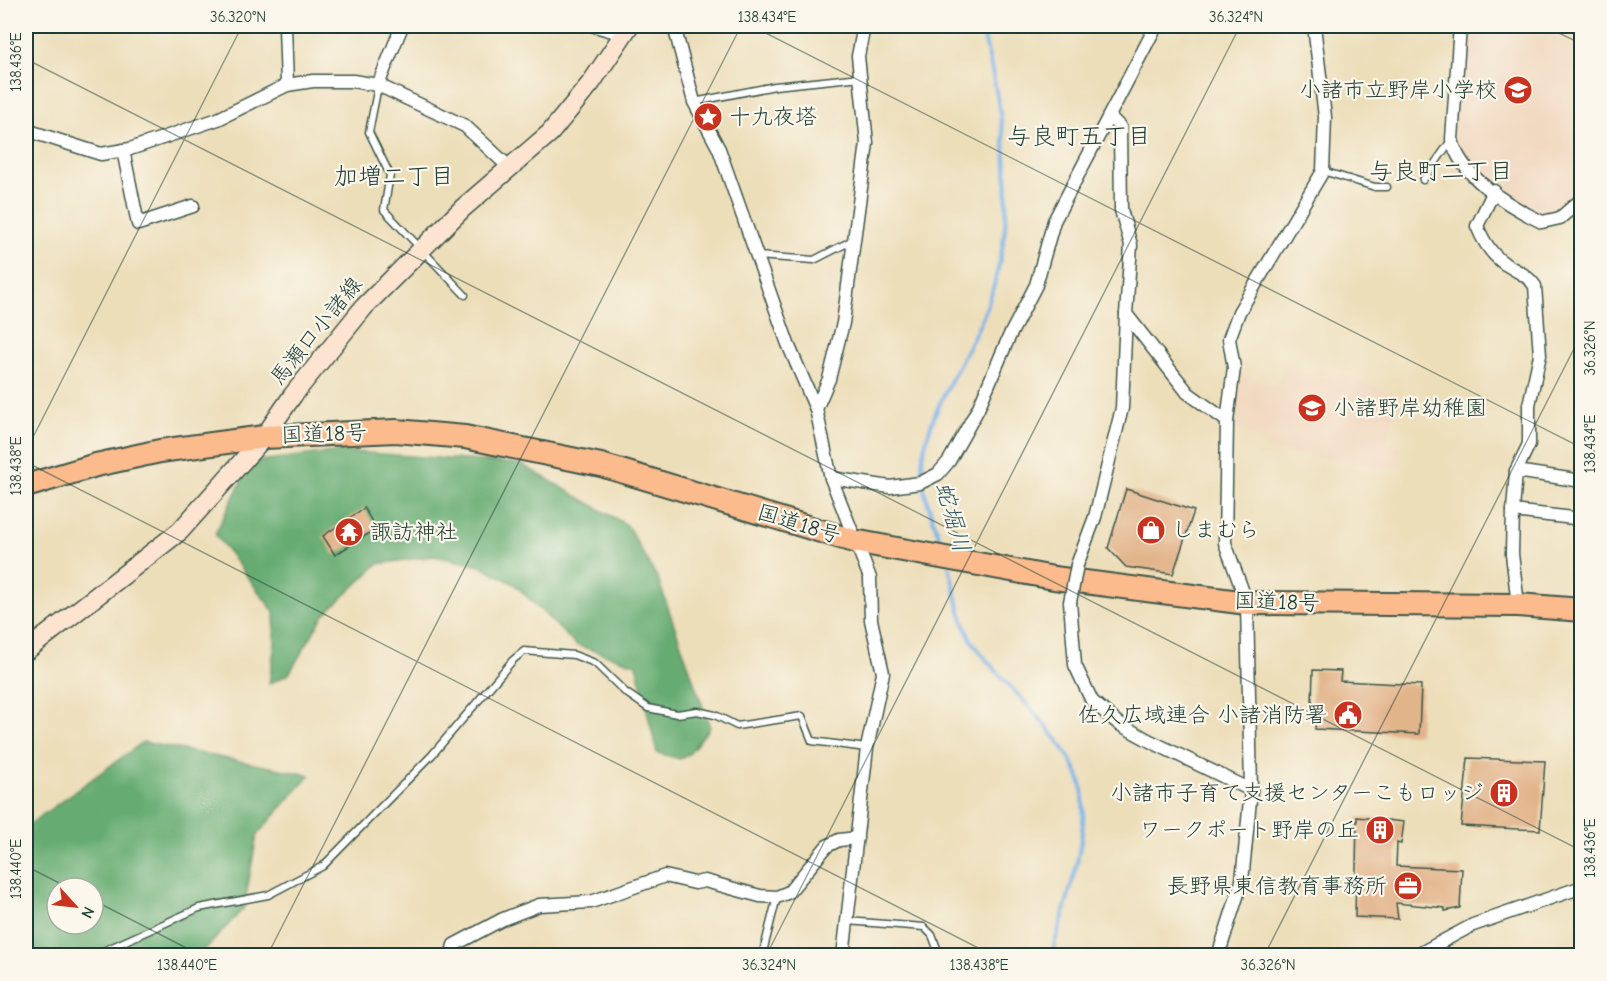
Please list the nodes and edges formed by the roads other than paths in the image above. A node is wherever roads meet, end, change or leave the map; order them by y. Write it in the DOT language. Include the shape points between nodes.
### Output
graph roads {
  1 [pos="285,26"];
  2 [pos="402,26"];
  3 [pos="595,26"];
  4 [pos="674,26"];
  5 [pos="864,26"];
  6 [pos="1156,26"];
  7 [pos="1314,26"];
  8 [pos="1460,26"];
  9 [pos="626,30"];
  10 [pos="861,77"];
  11 [pos="287,85"];
  12 [pos="378,85"];
  13 [pos="694,102"];
  14 [pos="1109,116"];
  15 [pos="26,130"];
  16 [pos="1452,139"];
  17 [pos="123,150"];
  18 [pos="511,169"];
  19 [pos="1323,171"];
  20 [pos="1423,180"];
  21 [pos="1387,188"];
  22 [pos="1494,191"];
  23 [pos="1581,200"];
  24 [pos="193,206"];
  25 [pos="854,240"];
  26 [pos="420,250"];
  27 [pos="755,256"];
  28 [pos="465,296"];
  29 [pos="1126,314"];
  30 [pos="816,409"];
  31 [pos="1227,421"];
  32 [pos="264,437"];
  33 [pos="1516,471"];
  34 [pos="831,478"];
  35 [pos="1581,481"];
  36 [pos="26,486"];
  37 [pos="1514,511"];
  38 [pos="1581,519"];
  39 [pos="854,541"];
  40 [pos="1247,603"];
  41 [pos="1518,606"];
  42 [pos="1581,610"];
  43 [pos="26,651"];
  44 [pos="867,748"];
  45 [pos="1251,790"];
  46 [pos="857,838"];
  47 [pos="1581,887"];
  48 [pos="777,897"];
  49 [pos="847,921"];
  50 [pos="92,956"];
  51 [pos="451,956"];
  52 [pos="762,956"];
  53 [pos="843,956"];
  54 [pos="940,956"];
  55 [pos="1218,956"];
  56 [pos="1415,956"];
  1 -- 11 [label="street"];
  2 -- 12 [label="street"];
  3 -- 9 [label="street"];
  4 -- 13 [label="street"];
  5 -- 10 [label="street" via="858,56"];
  6 -- 14 [label="street"];
  7 -- 19 [label="street" via="1325,117"];
  8 -- 16 [label="street"];
  9 -- 18 [label="main road, 馬瀬口小諸線" via="591,83 550,133"];
  10 -- 13 [label="lane" via="774,86"];
  10 -- 25 [label="street" via="867,143"];
  11 -- 12 [label="street" via="353,81"];
  11 -- 17 [label="street" via="218,119"];
  12 -- 18 [label="street" via="465,126"];
  12 -- 26 [label="lane" via="369,132 390,175 384,210"];
  13 -- 27 [label="street" via="719,148"];
  14 -- 29 [label="street" via="1120,127 1121,210 1131,245"];
  14 -- 34 [label="street" via="1054,221 1036,285 949,461 938,474 920,483 890,487"];
  15 -- 17 [label="street" via="101,154"];
  16 -- 20 [label="lane"];
  16 -- 22 [label="street" via="1455,154"];
  17 -- 24 [label="street" via="138,224"];
  18 -- 26 [label="main road, 馬瀬口小諸線"];
  19 -- 21 [label="lane"];
  19 -- 31 [label="street" via="1239,312 1228,339 1234,368"];
  22 -- 23 [label="street" via="1542,222 1560,218"];
  22 -- 33 [label="street" via="1477,226 1482,240 1535,286 1540,355 1529,405 1529,444"];
  25 -- 27 [label="lane" via="814,260"];
  25 -- 30 [label="street" via="843,323 829,379"];
  26 -- 28 [label="lane"];
  26 -- 32 [label="main road, 馬瀬口小諸線" via="364,307"];
  27 -- 30 [label="street"];
  29 -- 31 [label="street" via="1188,393"];
  29 -- 45 [label="street, bridge" via="1122,408 1070,602 1075,665 1092,701 1119,724"];
  30 -- 34 [label="street"];
  31 -- 40 [label="street" via="1225,543"];
  32 -- 36 [label="highway, 国道18号" via="160,451"];
  32 -- 39 [label="highway, 国道18号" via="396,431 465,437 601,465"];
  32 -- 43 [label="main road, 馬瀬口小諸線" via="180,531"];
  33 -- 35 [label="street"];
  33 -- 37 [label="street"];
  34 -- 39 [label="street"];
  37 -- 38 [label="street"];
  37 -- 41 [label="street" via="1512,554"];
  39 -- 40 [label="highway, 国道18号" via="1054,578"];
  39 -- 44 [label="street" via="870,578 871,620 883,673"];
  40 -- 41 [label="highway, 国道18号"];
  40 -- 45 [label="street"];
  41 -- 42 [label="highway, 国道18号"];
  44 -- 46 [label="street"];
  44 -- 50 [label="lane" via="812,741 802,716 736,726 697,711 677,714 648,708 595,663 574,655 524,651 432,755 323,866 268,895 199,908"];
  45 -- 55 [label="street" via="1242,881"];
  46 -- 48 [label="street" via="827,846 789,892"];
  46 -- 49 [label="street"];
  47 -- 56 [label="street" via="1473,926"];
  48 -- 51 [label="street" via="665,876 591,902 539,905 454,945"];
  48 -- 52 [label="lane"];
  49 -- 53 [label="street"];
  49 -- 54 [label="lane" via="924,927 932,935"];
}
